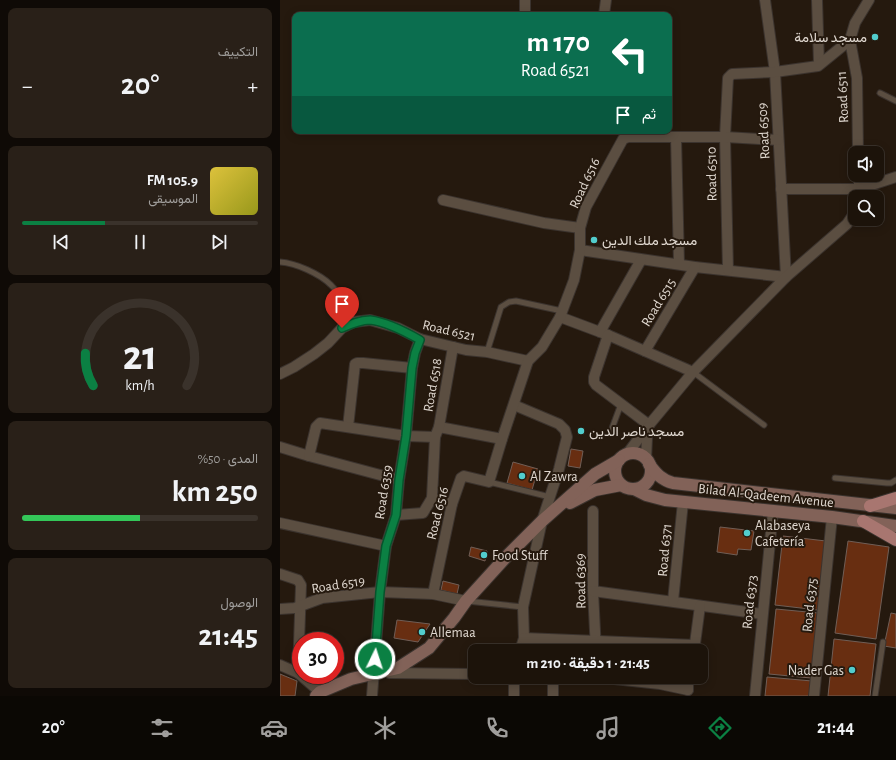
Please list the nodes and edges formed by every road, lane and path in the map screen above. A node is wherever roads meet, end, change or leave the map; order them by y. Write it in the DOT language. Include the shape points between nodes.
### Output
graph roads {
  1 [pos="525,0"];
  2 [pos="606,0"];
  3 [pos="765,0"];
  4 [pos="817,0"];
  5 [pos="866,1"];
  6 [pos="525,12"];
  7 [pos="604,12"];
  8 [pos="850,40"];
  9 [pos="819,64"];
  10 [pos="774,72"];
  11 [pos="880,93"];
  12 [pos="896,100"];
  13 [pos="620,135"];
  14 [pos="676,137"];
  15 [pos="725,137"];
  16 [pos="778,140"];
  17 [pos="858,146"];
  18 [pos="896,177"];
  19 [pos="781,189"];
  20 [pos="866,190"];
  21 [pos="848,192"];
  22 [pos="443,200"];
  23 [pos="848,222"];
  24 [pos="580,228"];
  25 [pos="580,250"];
  26 [pos="641,260"];
  27 [pos="280,262"];
  28 [pos="679,264"];
  29 [pos="695,267"];
  30 [pos="728,270"];
  31 [pos="786,277"];
  32 [pos="561,314"];
  33 [pos="354,322"];
  34 [pos="604,333"];
  35 [pos="420,340"];
  36 [pos="454,347"];
  37 [pos="645,351"];
  38 [pos="486,352"];
  39 [pos="528,361"];
  40 [pos="412,368"];
  41 [pos="693,372"];
  42 [pos="280,374"];
  43 [pos="621,404"];
  44 [pos="514,405"];
  45 [pos="649,425"];
  46 [pos="764,425"];
  47 [pos="348,427"];
  48 [pos="439,427"];
  49 [pos="611,431"];
  50 [pos="406,436"];
  51 [pos="435,437"];
  52 [pos="502,439"];
  53 [pos="280,446"];
  54 [pos="309,456"];
  55 [pos="623,457"];
  56 [pos="648,462"];
  57 [pos="835,478"];
  58 [pos="399,480"];
  59 [pos="896,480"];
  60 [pos="489,482"];
  61 [pos="621,484"];
  62 [pos="634,489"];
  63 [pos="432,498"];
  64 [pos="550,498"];
  65 [pos="896,498"];
  66 [pos="683,502"];
  67 [pos="452,504"];
  68 [pos="870,506"];
  69 [pos="896,508"];
  70 [pos="593,511"];
  71 [pos="773,511"];
  72 [pos="396,515"];
  73 [pos="832,517"];
  74 [pos="542,521"];
  75 [pos="863,521"];
  76 [pos="280,523"];
  77 [pos="896,526"];
  78 [pos="896,540"];
  79 [pos="386,546"];
  80 [pos="280,574"];
  81 [pos="593,591"];
  82 [pos="380,592"];
  83 [pos="433,594"];
  84 [pos="466,601"];
  85 [pos="673,601"];
  86 [pos="300,606"];
  87 [pos="700,606"];
  88 [pos="523,607"];
  89 [pos="280,609"];
  90 [pos="762,614"];
  91 [pos="299,632"];
  92 [pos="524,638"];
  93 [pos="596,640"];
  94 [pos="883,642"];
  95 [pos="522,644"];
  96 [pos="596,644"];
  97 [pos="645,644"];
  98 [pos="695,644"];
  99 [pos="280,665"];
  100 [pos="292,670"];
  101 [pos="375,673"];
  102 [pos="468,674"];
  103 [pos="308,684"];
  104 [pos="514,684"];
  105 [pos="550,684"];
  106 [pos="655,684"];
  107 [pos="672,686"];
  108 [pos="691,693"];
  109 [pos="318,694"];
  110 [pos="372,696"];
  111 [pos="514,696"];
  112 [pos="553,696"];
  113 [pos="667,696"];
  114 [pos="755,696"];
  115 [pos="814,696"];
  116 [pos="875,696"];
  1 -- 6 [label="street"];
  2 -- 7 [label="street"];
  3 -- 10 [label="street"];
  4 -- 9 [label="street"];
  5 -- 8 [label="street"];
  8 -- 9 [label="street"];
  8 -- 17 [label="street, Road 6511" via="857,78"];
  9 -- 10 [label="street" via="814,68"];
  10 -- 15 [label="street, Road 6510" via="732,74 728,78"];
  10 -- 16 [label="street, Road 6509"];
  11 -- 12 [label="lane"];
  13 -- 14 [label="street, Road 6516"];
  13 -- 24 [label="street, Road 6516" via="586,207"];
  14 -- 15 [label="street, Road 6516"];
  14 -- 28 [label="street"];
  15 -- 16 [label="street, Road 6516"];
  15 -- 30 [label="street, Road 6510"];
  16 -- 19 [label="street, Road 6509"];
  18 -- 20 [label="street"];
  19 -- 21 [label="street"];
  19 -- 31 [label="street, Road 6509"];
  22 -- 24 [label="street" via="544,223"];
  23 -- 31 [label="street"];
  24 -- 25 [label="street, Road 6516"];
  25 -- 26 [label="street"];
  25 -- 32 [label="street, Road 6516" via="574,280"];
  26 -- 28 [label="street"];
  26 -- 34 [label="street"];
  27 -- 33 [label="lane" via="311,271 331,285"];
  28 -- 29 [label="street"];
  29 -- 30 [label="street"];
  29 -- 37 [label="street, Road 6515"];
  30 -- 31 [label="street"];
  31 -- 41 [label="street"];
  32 -- 34 [label="street"];
  32 -- 38 [label="lane" via="516,301 505,304 501,307"];
  32 -- 39 [label="street, Road 6516" via="542,347"];
  33 -- 35 [label="street, Road 6521" via="370,320 398,328"];
  33 -- 42 [label="street, Road 6521" via="342,328 314,354"];
  34 -- 37 [label="street"];
  34 -- 43 [label="street" via="594,377 596,385"];
  35 -- 36 [label="street, Road 6521"];
  35 -- 40 [label="street, Road 6359"];
  36 -- 38 [label="street, Road 6521"];
  36 -- 48 [label="street, Road 6518"];
  37 -- 41 [label="street"];
  38 -- 39 [label="street, Road 6521"];
  39 -- 44 [label="street, Road 6516"];
  40 -- 47 [label="street" via="357,363 354,367"];
  40 -- 50 [label="street, Road 6359"];
  41 -- 45 [label="street"];
  41 -- 46 [label="lane"];
  43 -- 45 [label="street"];
  43 -- 49 [label="lane"];
  44 -- 52 [label="street, Road 6516"];
  44 -- 64 [label="street" via="560,424 565,430 567,437"];
  45 -- 55 [label="street"];
  45 -- 56 [label="street" via="646,438"];
  47 -- 50 [label="street"];
  47 -- 54 [label="street" via="322,423 318,425"];
  48 -- 51 [label="street, Road 6518"];
  48 -- 52 [label="street, Road 6518"];
  50 -- 51 [label="street"];
  50 -- 58 [label="street, Road 6359"];
  51 -- 63 [label="street, Road 6518"];
  52 -- 60 [label="street, Road 6516"];
  53 -- 54 [label="street"];
  54 -- 58 [label="street"];
  55 -- 56 [label="street" via="638,454"];
  55 -- 61 [label="street" via="616,464 615,473"];
  55 -- 74 [label="street" via="595,474"];
  56 -- 62 [label="street" via="648,480 644,485"];
  56 -- 68 [label="street, Bilad Al-Qadeem Avenue" via="658,476 673,483"];
  57 -- 59 [label="lane" via="887,483"];
  58 -- 72 [label="street, Road 6359"];
  60 -- 64 [label="lane"];
  60 -- 67 [label="street, Road 6516" via="462,476"];
  61 -- 62 [label="street"];
  61 -- 74 [label="street" via="584,495"];
  62 -- 66 [label="street, Bilad Al-Qadeem Avenue" via="657,498"];
  63 -- 67 [label="street"];
  63 -- 72 [label="street" via="422,513"];
  64 -- 74 [label="street"];
  65 -- 68 [label="main road"];
  66 -- 71 [label="street, Bilad Al-Qadeem Avenue"];
  66 -- 85 [label="street, Road 6371"];
  67 -- 83 [label="street, Road 6516"];
  68 -- 69 [label="street, Bilad Al-Qadeem Avenue"];
  70 -- 81 [label="street, Road 6369"];
  71 -- 73 [label="street, Bilad Al-Qadeem Avenue"];
  71 -- 90 [label="street, Road 6373"];
  72 -- 79 [label="street, Road 6359"];
  73 -- 75 [label="street, Bilad Al-Qadeem Avenue"];
  73 -- 115 [label="street, Road 6375"];
  74 -- 84 [label="street"];
  74 -- 88 [label="street"];
  75 -- 77 [label="street, Bilad Al-Qadeem Avenue"];
  75 -- 78 [label="main road"];
  76 -- 79 [label="street"];
  79 -- 82 [label="street, Road 6359"];
  80 -- 86 [label="street, Road 6519" via="300,582"];
  81 -- 85 [label="street"];
  81 -- 93 [label="street, Road 6369"];
  82 -- 83 [label="street, Road 6519"];
  82 -- 86 [label="street, Road 6519" via="322,598"];
  82 -- 101 [label="street, Road 6359"];
  83 -- 84 [label="street, Road 6519"];
  84 -- 88 [label="lane"];
  84 -- 101 [label="street" via="429,648 398,668"];
  85 -- 87 [label="street"];
  86 -- 89 [label="street, Road 6519"];
  86 -- 91 [label="street, Road 6519"];
  87 -- 90 [label="street"];
  87 -- 98 [label="street"];
  88 -- 92 [label="street"];
  90 -- 114 [label="street, Road 6373"];
  92 -- 93 [label="street"];
  92 -- 95 [label="street"];
  93 -- 96 [label="street, Road 6369"];
  93 -- 97 [label="street"];
  94 -- 116 [label="lane"];
  99 -- 100 [label="street"];
  101 -- 102 [label="street"];
  101 -- 109 [label="street" via="351,679"];
  101 -- 110 [label="street, Road 6359"];
  103 -- 109 [label="street"];
  104 -- 111 [label="street"];
  105 -- 112 [label="street"];
  106 -- 107 [label="street"];
  107 -- 108 [label="street"];
  107 -- 113 [label="street"];
}
